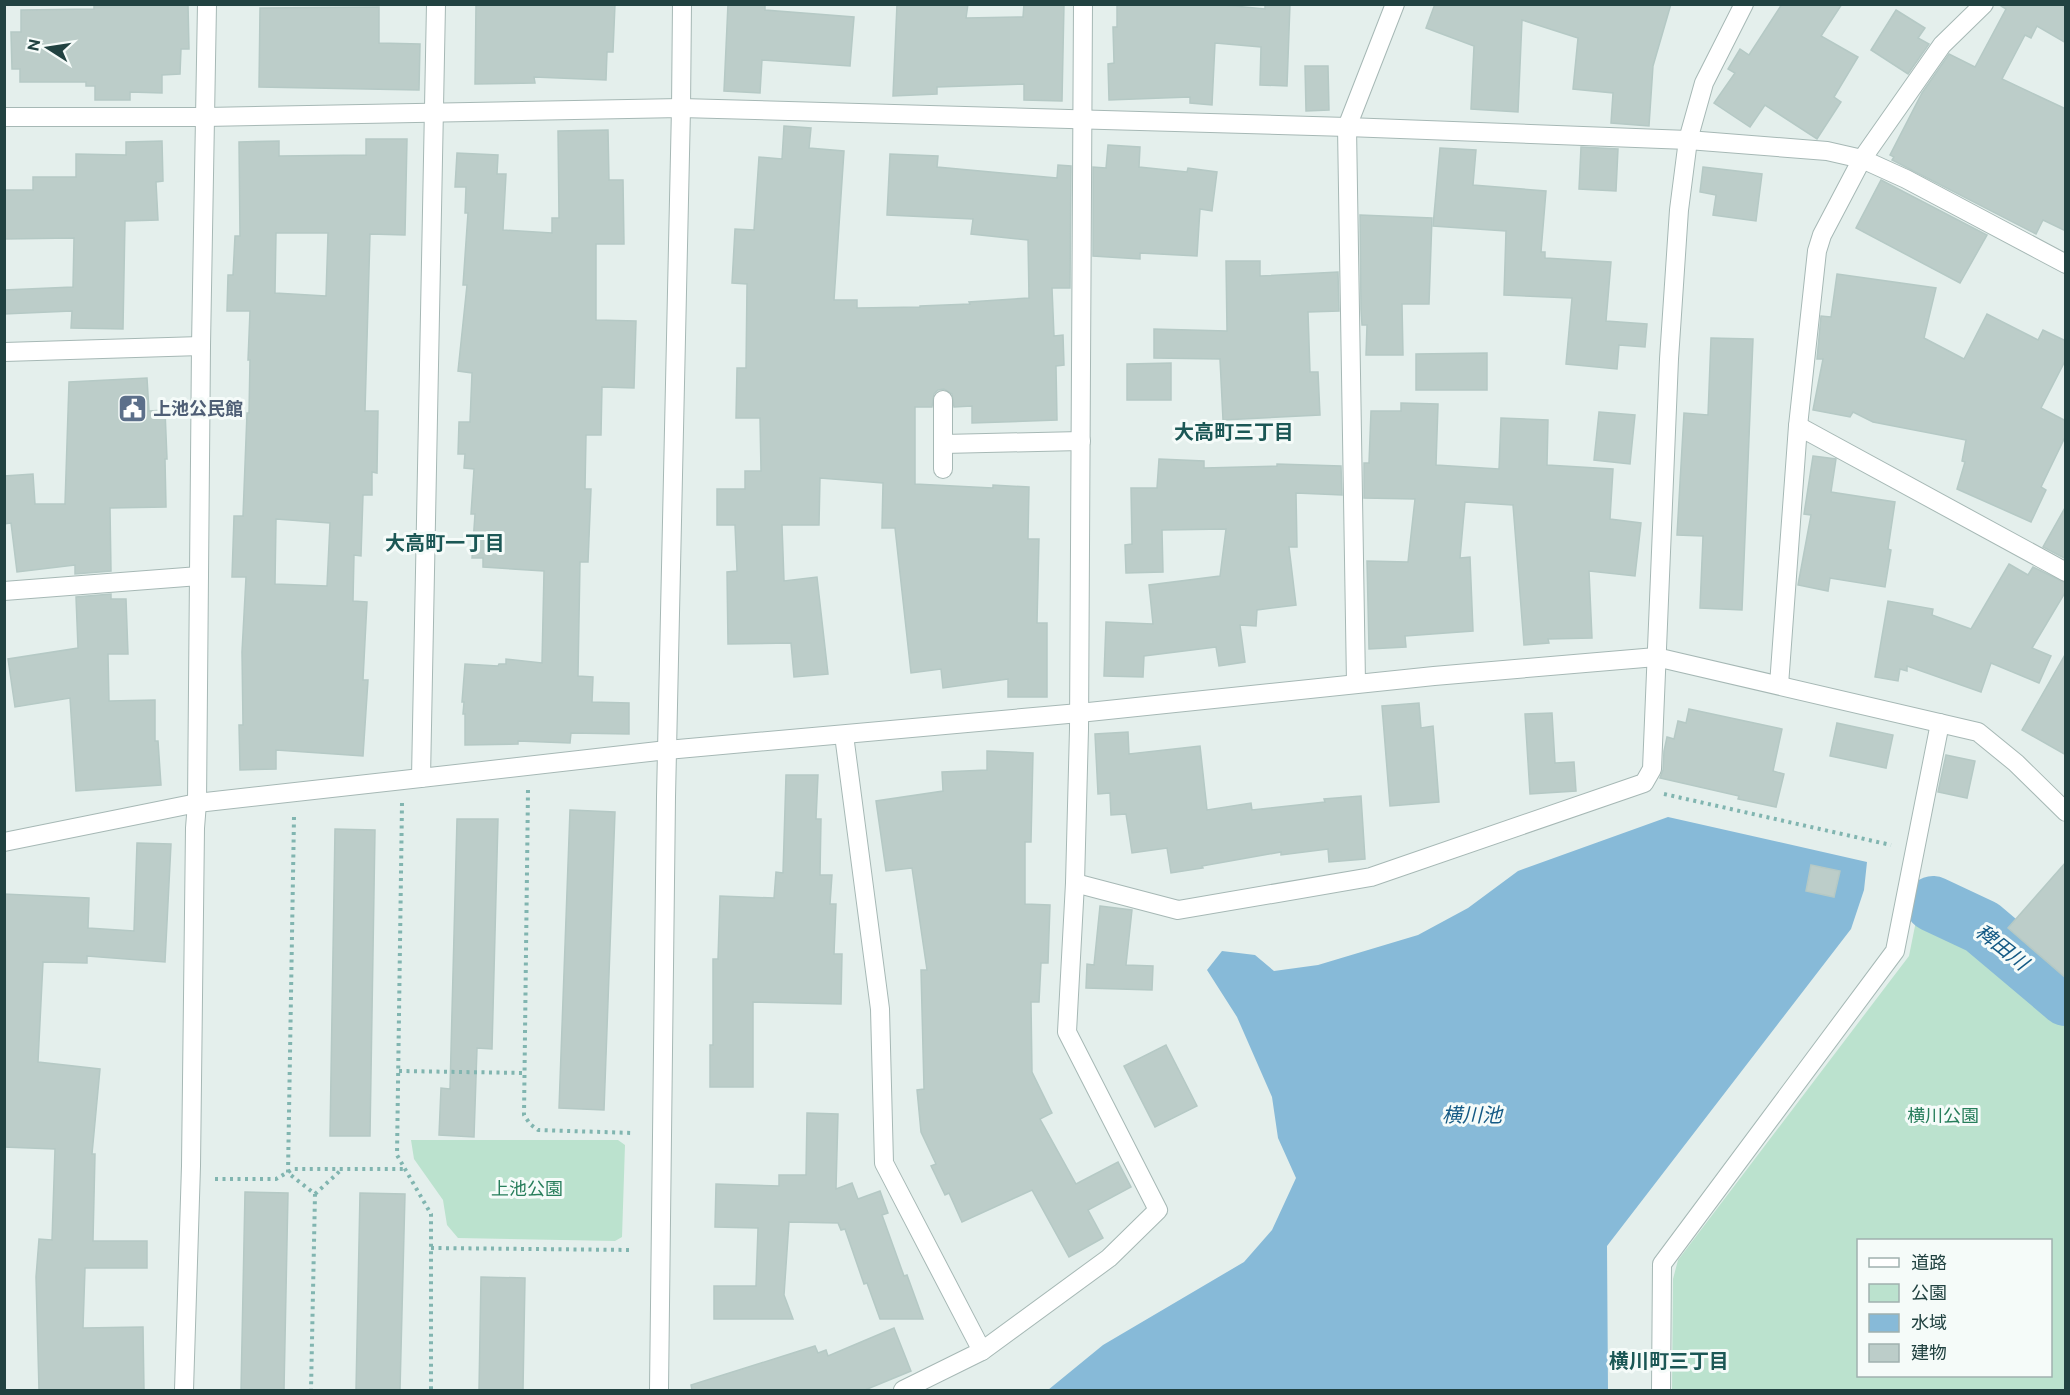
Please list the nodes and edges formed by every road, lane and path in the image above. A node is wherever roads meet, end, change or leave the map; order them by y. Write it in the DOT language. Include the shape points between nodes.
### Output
graph roads {
  1 [pos="207,4"];
  2 [pos="436,4"];
  3 [pos="682,4"];
  4 [pos="1083,4"];
  5 [pos="1395,4"];
  6 [pos="1744,4"];
  7 [pos="1984,4"];
  8 [pos="681,108"];
  9 [pos="435,112"];
  10 [pos="4,117"];
  11 [pos="206,117"];
  12 [pos="1084,121"];
  13 [pos="1347,127"];
  14 [pos="1688,140"];
  15 [pos="1862,159"];
  16 [pos="2066,264"];
  17 [pos="201,346"];
  18 [pos="4,352"];
  19 [pos="944,400"];
  20 [pos="1798,426"];
  21 [pos="1081,441"];
  22 [pos="943,444"];
  23 [pos="943,469"];
  24 [pos="2066,572"];
  25 [pos="200,576"];
  26 [pos="4,591"];
  27 [pos="1656,657"];
  28 [pos="1356,683"];
  29 [pos="1779,685"];
  30 [pos="1079,713"];
  31 [pos="1941,723"];
  32 [pos="844,735"];
  33 [pos="667,750"];
  34 [pos="412,779"];
  35 [pos="528,786"];
  36 [pos="1661,793"];
  37 [pos="197,803"];
  38 [pos="294,809"];
  39 [pos="2066,812"];
  40 [pos="4,842"];
  41 [pos="1915,851"];
  42 [pos="1075,883"];
  43 [pos="399,1071"];
  44 [pos="524,1073"];
  45 [pos="634,1133"];
  46 [pos="406,1169"];
  47 [pos="341,1170"];
  48 [pos="288,1173"];
  49 [pos="190,1179"];
  50 [pos="315,1194"];
  51 [pos="431,1248"];
  52 [pos="633,1250"];
  53 [pos="982,1351"];
  54 [pos="184,1390"];
  55 [pos="312,1390"];
  56 [pos="431,1390"];
  57 [pos="659,1390"];
  58 [pos="903,1390"];
  59 [pos="1661,1390"];
  1 -- 11 [label="street"];
  2 -- 9 [label="street"];
  3 -- 8 [label="street"];
  4 -- 12 [label="street"];
  5 -- 13 [label="street"];
  6 -- 14 [label="street" via="1704,83"];
  7 -- 15 [label="street" via="1942,45"];
  8 -- 9 [label="street"];
  8 -- 12 [label="street"];
  8 -- 33 [label="street"];
  9 -- 11 [label="street"];
  9 -- 34 [label="street"];
  10 -- 11 [label="street"];
  11 -- 17 [label="street"];
  12 -- 13 [label="street"];
  12 -- 21 [label="street"];
  13 -- 14 [label="street"];
  13 -- 28 [label="street"];
  14 -- 15 [label="street" via="1827,151"];
  14 -- 27 [label="street" via="1669,359"];
  15 -- 16 [label="street" via="1906,178"];
  15 -- 20 [label="street" via="1817,251"];
  17 -- 18 [label="street"];
  17 -- 25 [label="street"];
  19 -- 22 [label="street"];
  20 -- 24 [label="street"];
  20 -- 29 [label="street"];
  21 -- 22 [label="street"];
  21 -- 30 [label="street"];
  22 -- 23 [label="street"];
  25 -- 26 [label="street"];
  25 -- 37 [label="street"];
  27 -- 28 [label="street"];
  27 -- 29 [label="street"];
  27 -- 42 [label="street" via="1652,770 1644,783 1371,877 1178,910"];
  28 -- 30 [label="street"];
  29 -- 31 [label="street"];
  30 -- 32 [label="street"];
  30 -- 42 [label="street"];
  31 -- 39 [label="street" via="1978,732"];
  31 -- 41 [label="street"];
  32 -- 33 [label="street"];
  32 -- 53 [label="street" via="880,1009 884,1163"];
  33 -- 34 [label="street"];
  33 -- 57 [label="street"];
  34 -- 37 [label="street"];
  34 -- 43 [label="path"];
  35 -- 44 [label="path"];
  36 -- 41 [label="path"];
  37 -- 40 [label="street"];
  37 -- 49 [label="street"];
  38 -- 48 [label="path"];
  41 -- 59 [label="street" via="1895,951 1662,1264"];
  42 -- 53 [label="street" via="1067,1032 1158,1210 1109,1258"];
  43 -- 44 [label="path"];
  43 -- 46 [label="path" via="398,1155"];
  44 -- 45 [label="path" via="524,1115 538,1130"];
  46 -- 47 [label="path"];
  46 -- 51 [label="path" via="431,1214"];
  47 -- 48 [label="path"];
  47 -- 50 [label="path"];
  48 -- 49 [label="path" via="276,1179"];
  48 -- 50 [label="path"];
  49 -- 54 [label="street"];
  50 -- 55 [label="path"];
  51 -- 52 [label="path"];
  51 -- 56 [label="path"];
  53 -- 58 [label="street"];
}
